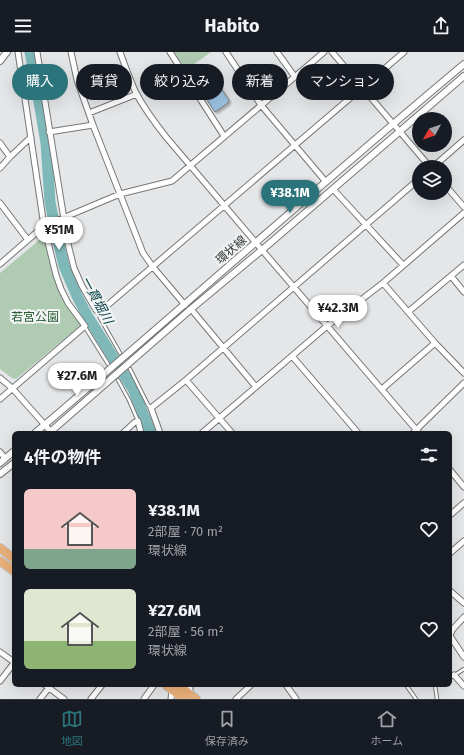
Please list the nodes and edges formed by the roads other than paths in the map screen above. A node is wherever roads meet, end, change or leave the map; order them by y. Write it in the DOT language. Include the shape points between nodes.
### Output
graph roads {
  1 [pos="7,52"];
  2 [pos="18,52"];
  3 [pos="37,52"];
  4 [pos="71,52"];
  5 [pos="120,52"];
  6 [pos="170,52"];
  7 [pos="226,52"];
  8 [pos="277,52"];
  9 [pos="324,52"];
  10 [pos="332,52"];
  11 [pos="404,52"];
  12 [pos="0,60"];
  13 [pos="342,64"];
  14 [pos="390,64"];
  15 [pos="464,64"];
  16 [pos="464,76"];
  17 [pos="295,77"];
  18 [pos="137,94"];
  19 [pos="348,100"];
  20 [pos="372,100"];
  21 [pos="261,105"];
  22 [pos="89,112"];
  23 [pos="392,124"];
  24 [pos="93,125"];
  25 [pos="49,132"];
  26 [pos="399,132"];
  27 [pos="224,136"];
  28 [pos="31,137"];
  29 [pos="464,140"];
  30 [pos="0,142"];
  31 [pos="296,145"];
  32 [pos="10,157"];
  33 [pos="424,160"];
  34 [pos="441,160"];
  35 [pos="190,166"];
  36 [pos="0,168"];
  37 [pos="326,182"];
  38 [pos="412,185"];
  39 [pos="333,188"];
  40 [pos="452,193"];
  41 [pos="120,194"];
  42 [pos="0,204"];
  43 [pos="224,205"];
  44 [pos="464,207"];
  45 [pos="464,213"];
  46 [pos="63,218"];
  47 [pos="367,224"];
  48 [pos="44,226"];
  49 [pos="28,240"];
  50 [pos="256,242"];
  51 [pos="262,250"];
  52 [pos="0,264"];
  53 [pos="403,265"];
  54 [pos="464,265"];
  55 [pos="153,267"];
  56 [pos="451,276"];
  57 [pos="382,283"];
  58 [pos="294,288"];
  59 [pos="464,292"];
  60 [pos="185,305"];
  61 [pos="191,309"];
  62 [pos="98,312"];
  63 [pos="408,312"];
  64 [pos="85,326"];
  65 [pos="327,326"];
  66 [pos="435,343"];
  67 [pos="224,348"];
  68 [pos="121,356"];
  69 [pos="292,356"];
  70 [pos="110,366"];
  71 [pos="129,367"];
  72 [pos="464,373"];
  73 [pos="117,377"];
  74 [pos="0,378"];
  75 [pos="186,380"];
  76 [pos="464,383"];
  77 [pos="256,387"];
  78 [pos="12,388"];
  79 [pos="382,389"];
  80 [pos="0,399"];
  81 [pos="151,408"];
  82 [pos="220,418"];
  83 [pos="138,421"];
  84 [pos="45,425"];
  85 [pos="38,431"];
  86 [pos="50,431"];
  87 [pos="53,431"];
  88 [pos="125,431"];
  89 [pos="140,431"];
  90 [pos="159,431"];
  91 [pos="204,431"];
  92 [pos="230,431"];
  93 [pos="356,431"];
  94 [pos="415,431"];
  95 [pos="417,431"];
  96 [pos="0,452"];
  97 [pos="12,453"];
  98 [pos="6,458"];
  99 [pos="0,463"];
  100 [pos="12,465"];
  101 [pos="452,472"];
  102 [pos="0,474"];
  103 [pos="464,487"];
  104 [pos="464,503"];
  105 [pos="452,513"];
  106 [pos="464,541"];
  107 [pos="0,548"];
  108 [pos="452,551"];
  109 [pos="12,556"];
  110 [pos="1,563"];
  111 [pos="12,570"];
  112 [pos="452,593"];
  113 [pos="464,603"];
  114 [pos="464,617"];
  115 [pos="452,633"];
  116 [pos="452,639"];
  117 [pos="0,652"];
  118 [pos="464,656"];
  119 [pos="12,661"];
  120 [pos="12,665"];
  121 [pos="464,669"];
  122 [pos="452,676"];
  123 [pos="0,681"];
  124 [pos="464,686"];
  125 [pos="47,687"];
  126 [pos="49,687"];
  127 [pos="100,687"];
  128 [pos="153,687"];
  129 [pos="249,687"];
  130 [pos="287,687"];
  131 [pos="407,687"];
  132 [pos="436,687"];
  133 [pos="172,690"];
  134 [pos="190,694"];
  135 [pos="40,699"];
  136 [pos="64,699"];
  137 [pos="91,699"];
  138 [pos="144,699"];
  139 [pos="236,699"];
  140 [pos="296,699"];
  141 [pos="416,699"];
  142 [pos="437,699"];
  1 -- 12 [label="street"];
  2 -- 28 [label="street"];
  3 -- 25 [label="street"];
  4 -- 22 [label="street" via="77,80"];
  5 -- 18 [label="street"];
  6 -- 27 [label="street"];
  7 -- 21 [label="street"];
  8 -- 17 [label="street"];
  9 -- 17 [label="street"];
  10 -- 13 [label="street"];
  11 -- 14 [label="street"];
  15 -- 23 [label="street, 環状線"];
  16 -- 26 [label="street, 環状線"];
  17 -- 21 [label="street"];
  18 -- 22 [label="street"];
  18 -- 35 [label="street" via="153,120"];
  19 -- 31 [label="street"];
  20 -- 23 [label="street"];
  21 -- 27 [label="street"];
  21 -- 31 [label="street"];
  22 -- 24 [label="street"];
  23 -- 26 [label="street"];
  23 -- 37 [label="street, 環状線"];
  24 -- 25 [label="street"];
  24 -- 41 [label="street"];
  25 -- 46 [label="street"];
  26 -- 33 [label="street"];
  26 -- 39 [label="street, 環状線"];
  27 -- 35 [label="street"];
  28 -- 32 [label="street"];
  28 -- 48 [label="street"];
  29 -- 34 [label="street"];
  30 -- 32 [label="street"];
  31 -- 37 [label="street"];
  31 -- 43 [label="street"];
  32 -- 36 [label="street"];
  35 -- 41 [label="street" via="172,181"];
  35 -- 43 [label="street"];
  37 -- 50 [label="street, 環状線"];
  38 -- 47 [label="street"];
  39 -- 47 [label="street"];
  39 -- 51 [label="street, 環状線"];
  40 -- 44 [label="street"];
  41 -- 46 [label="street"];
  41 -- 55 [label="street" via="143,253"];
  42 -- 49 [label="street"];
  43 -- 50 [label="street"];
  43 -- 55 [label="street"];
  45 -- 53 [label="street"];
  46 -- 48 [label="street"];
  46 -- 62 [label="street" via="74,268"];
  47 -- 53 [label="street"];
  47 -- 58 [label="street"];
  48 -- 49 [label="street"];
  48 -- 64 [label="street" via="61,289"];
  49 -- 52 [label="street"];
  50 -- 51 [label="street"];
  50 -- 60 [label="street, 環状線"];
  51 -- 58 [label="street"];
  51 -- 61 [label="street, 環状線"];
  53 -- 57 [label="street"];
  54 -- 56 [label="street"];
  55 -- 60 [label="street"];
  55 -- 62 [label="street"];
  56 -- 59 [label="street"];
  56 -- 63 [label="street"];
  57 -- 63 [label="street"];
  57 -- 65 [label="street"];
  58 -- 65 [label="street"];
  58 -- 67 [label="street"];
  60 -- 68 [label="street, 環状線"];
  61 -- 67 [label="street"];
  61 -- 71 [label="street, 環状線"];
  62 -- 68 [label="lane"];
  63 -- 66 [label="street"];
  64 -- 70 [label="lane"];
  64 -- 78 [label="street"];
  65 -- 69 [label="street"];
  65 -- 79 [label="street"];
  66 -- 72 [label="street"];
  66 -- 79 [label="street"];
  67 -- 75 [label="street"];
  67 -- 77 [label="street"];
  68 -- 70 [label="street, 環状線"];
  69 -- 77 [label="street"];
  69 -- 93 [label="street"];
  70 -- 84 [label="street"];
  71 -- 73 [label="street, 環状線"];
  71 -- 81 [label="lane"];
  73 -- 83 [label="lane"];
  73 -- 87 [label="street"];
  74 -- 78 [label="street"];
  75 -- 81 [label="street"];
  75 -- 82 [label="street"];
  76 -- 95 [label="street"];
  77 -- 82 [label="street"];
  78 -- 80 [label="street"];
  78 -- 84 [label="street"];
  79 -- 94 [label="street"];
  81 -- 90 [label="street"];
  82 -- 91 [label="street"];
  82 -- 92 [label="street"];
  83 -- 88 [label="street"];
  83 -- 89 [label="street"];
  84 -- 85 [label="street"];
  84 -- 86 [label="street"];
  96 -- 98 [label="street"];
  97 -- 98 [label="street"];
  98 -- 99 [label="street"];
  100 -- 102 [label="street"];
  101 -- 103 [label="street"];
  104 -- 105 [label="street"];
  106 -- 108 [label="street"];
  107 -- 109 [label="main road"];
  110 -- 111 [label="main road"];
  112 -- 113 [label="street"];
  114 -- 115 [label="street"];
  116 -- 118 [label="street"];
  117 -- 119 [label="street"];
  120 -- 123 [label="street"];
  121 -- 122 [label="lane"];
  122 -- 124 [label="street"];
  125 -- 135 [label="street"];
  126 -- 136 [label="street"];
  127 -- 137 [label="street"];
  128 -- 138 [label="street"];
  129 -- 139 [label="street"];
  130 -- 140 [label="street"];
  131 -- 141 [label="lane"];
  132 -- 142 [label="lane"];
  133 -- 134 [label="main road"];
}
